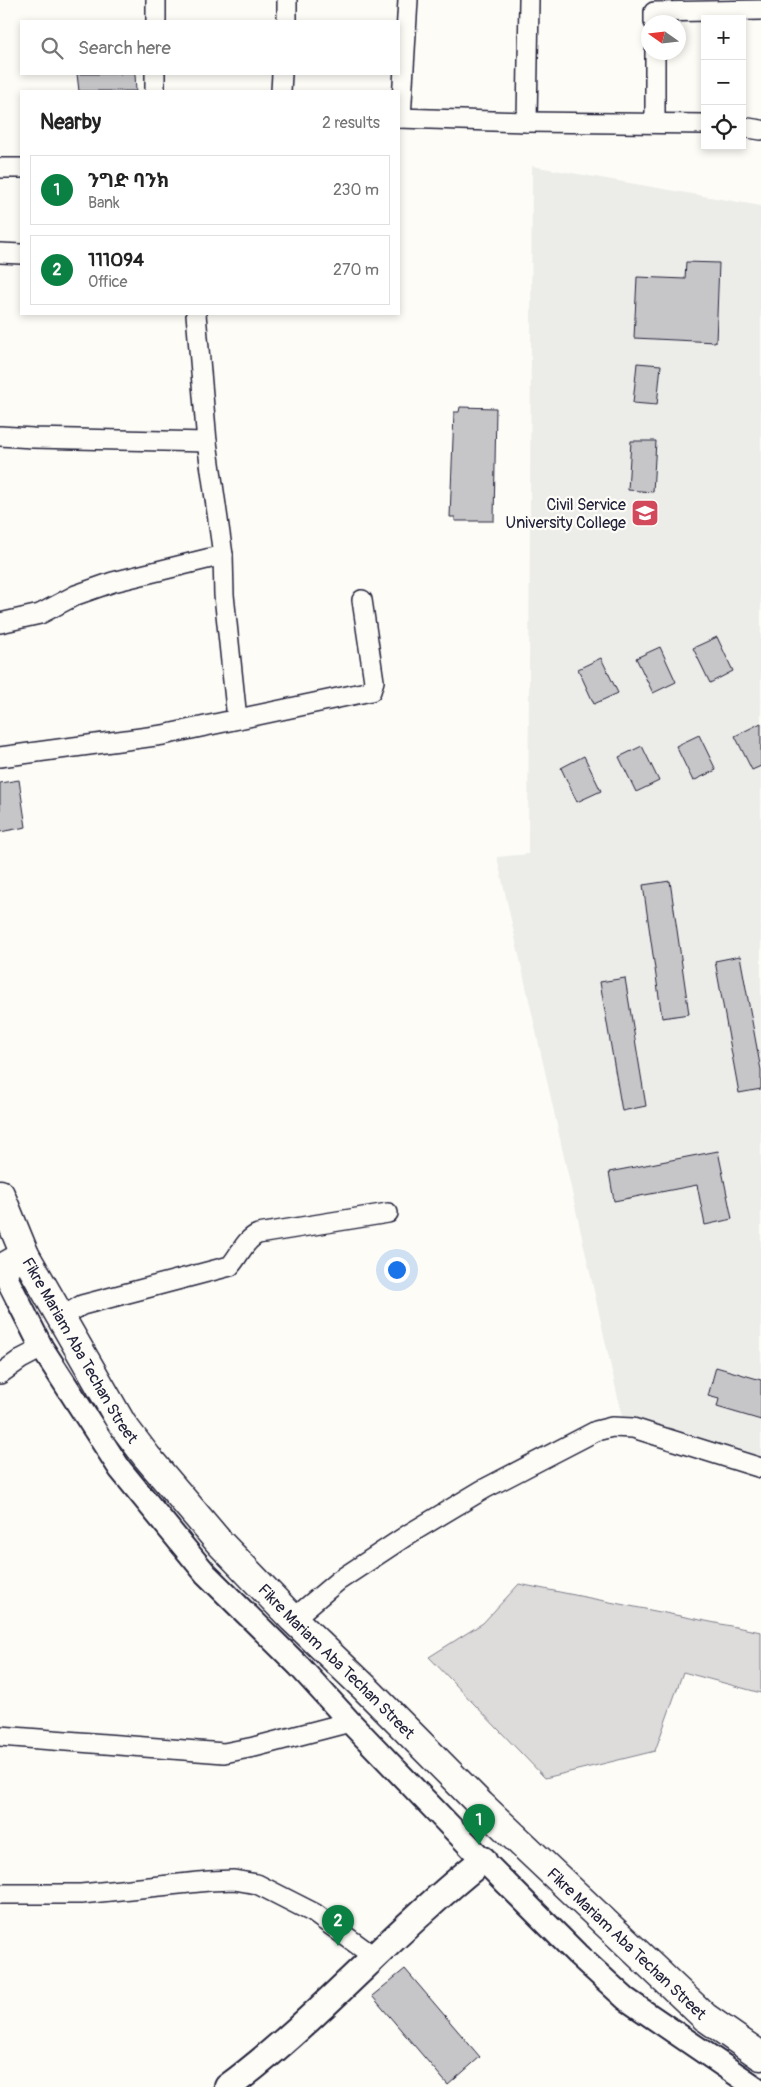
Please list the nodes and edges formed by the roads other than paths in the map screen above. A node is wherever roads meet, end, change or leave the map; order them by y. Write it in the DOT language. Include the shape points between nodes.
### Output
graph roads {
  1 [pos="156,0"];
  2 [pos="287,0"];
  3 [pos="408,0"];
  4 [pos="529,0"];
  5 [pos="761,10"];
  6 [pos="654,11"];
  7 [pos="156,20"];
  8 [pos="287,20"];
  9 [pos="654,60"];
  10 [pos="155,75"];
  11 [pos="282,75"];
  12 [pos="155,90"];
  13 [pos="281,90"];
  14 [pos="400,118"];
  15 [pos="528,122"];
  16 [pos="655,122"];
  17 [pos="701,124"];
  18 [pos="746,128"];
  19 [pos="761,130"];
  20 [pos="0,168"];
  21 [pos="20,168"];
  22 [pos="0,253"];
  23 [pos="20,254"];
  24 [pos="196,315"];
  25 [pos="0,436"];
  26 [pos="207,442"];
  27 [pos="224,555"];
  28 [pos="362,600"];
  29 [pos="0,623"];
  30 [pos="237,719"];
  31 [pos="0,757"];
  32 [pos="0,1194"];
  33 [pos="388,1213"];
  34 [pos="25,1255"];
  35 [pos="1,1267"];
  36 [pos="60,1318"];
  37 [pos="42,1348"];
  38 [pos="0,1374"];
  39 [pos="761,1468"];
  40 [pos="293,1618"];
  41 [pos="350,1722"];
  42 [pos="0,1736"];
  43 [pos="483,1860"];
  44 [pos="0,1894"];
  45 [pos="373,1956"];
  46 [pos="761,2056"];
  47 [pos="761,2080"];
  48 [pos="228,2087"];
  49 [pos="757,2087"];
  1 -- 7 [label="street"];
  2 -- 8 [label="street"];
  3 -- 14 [label="street"];
  4 -- 15 [label="street"];
  5 -- 6 [label="street"];
  9 -- 16 [label="street"];
  10 -- 12 [label="street"];
  11 -- 13 [label="street"];
  14 -- 15 [label="street"];
  15 -- 16 [label="street"];
  16 -- 17 [label="street"];
  18 -- 19 [label="street"];
  20 -- 21 [label="street"];
  22 -- 23 [label="street"];
  24 -- 26 [label="street"];
  25 -- 26 [label="street"];
  26 -- 27 [label="street"];
  27 -- 29 [label="street" via="113,582 76,595 40,614"];
  27 -- 30 [label="street" via="224,595"];
  28 -- 30 [label="street" via="374,681 371,692"];
  30 -- 31 [label="street" via="163,735"];
  32 -- 34 [label="main road, Fikre Mariam Aba Techan Street"];
  33 -- 36 [label="street" via="258,1234 251,1237 230,1266 82,1305"];
  34 -- 35 [label="main road"];
  34 -- 36 [label="main road, Fikre Mariam Aba Techan Street"];
  35 -- 37 [label="street"];
  36 -- 40 [label="main road, Fikre Mariam Aba Techan Street" via="122,1424 147,1457 218,1542"];
  37 -- 38 [label="street"];
  37 -- 41 [label="street" via="120,1469 206,1574"];
  39 -- 40 [label="street" via="633,1428 612,1427 596,1431 484,1489 409,1534 338,1581"];
  40 -- 46 [label="main road, Fikre Mariam Aba Techan Street" via="481,1805 706,2017"];
  41 -- 42 [label="street" via="224,1753"];
  41 -- 43 [label="street"];
  43 -- 45 [label="main road"];
  43 -- 49 [label="street" via="626,1999"];
  44 -- 45 [label="street" via="81,1894 234,1880 257,1884 314,1912"];
  45 -- 48 [label="main road" via="265,2060"];
  47 -- 49 [label="street"];
}
